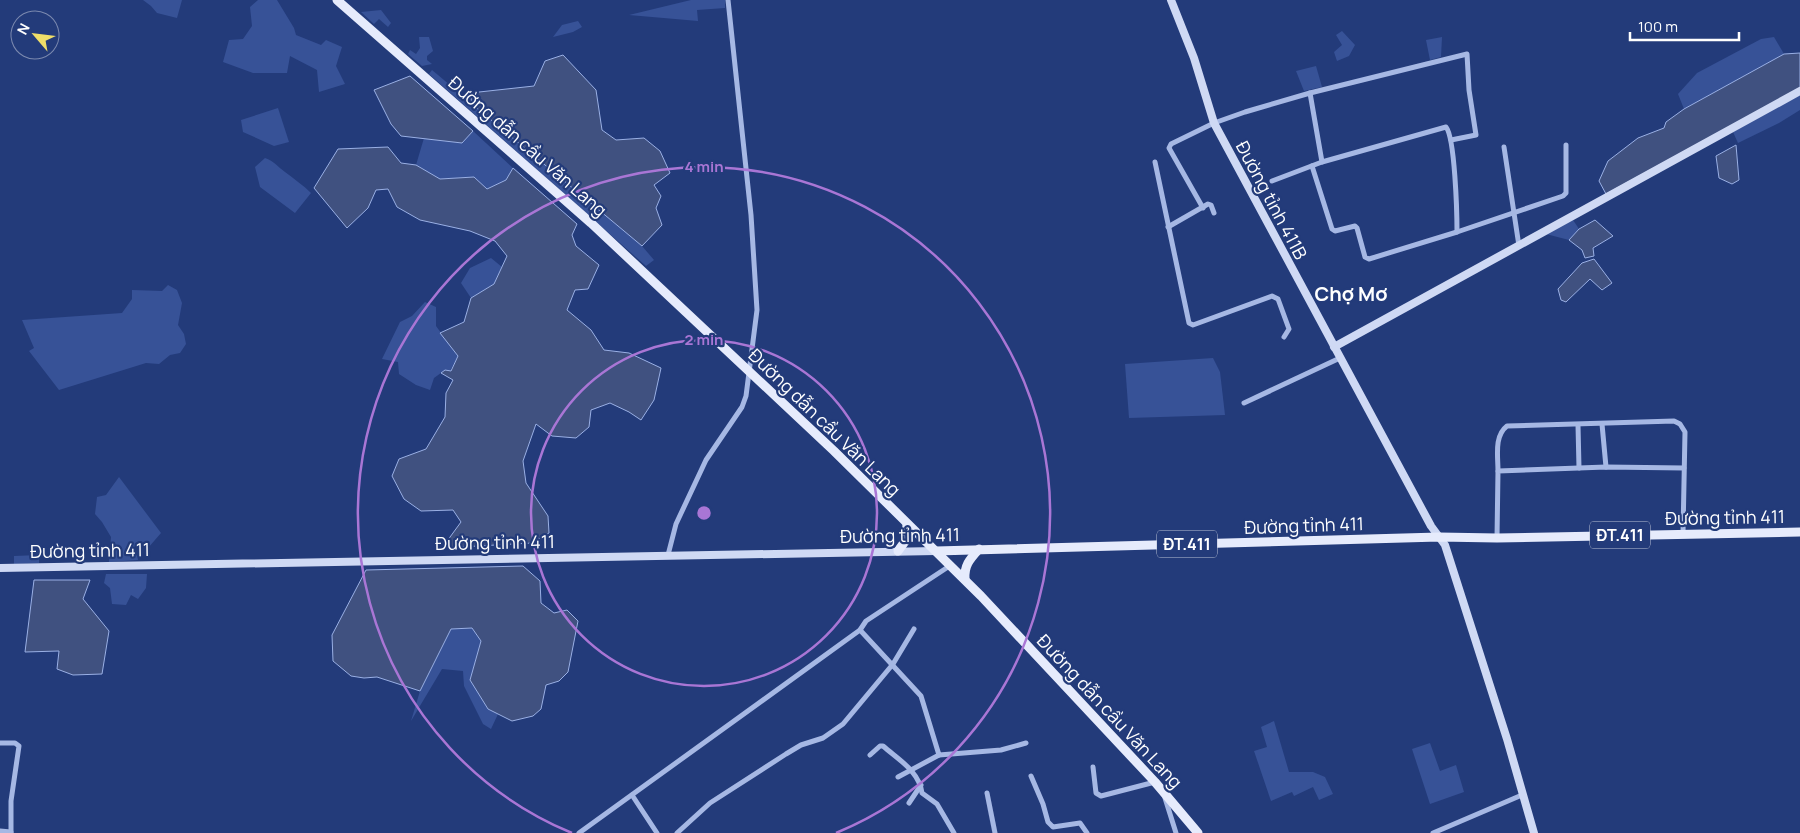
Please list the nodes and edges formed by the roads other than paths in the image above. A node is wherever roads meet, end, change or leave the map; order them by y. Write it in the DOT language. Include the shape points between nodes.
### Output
graph roads {
  1 [pos="337,0"];
  2 [pos="728,0"];
  3 [pos="1171,0"];
  4 [pos="1800,91"];
  5 [pos="1310,93"];
  6 [pos="1214,124"];
  7 [pos="1451,140"];
  8 [pos="1566,144"];
  9 [pos="1504,147"];
  10 [pos="1155,162"];
  11 [pos="1322,162"];
  12 [pos="1312,166"];
  13 [pos="1272,181"];
  14 [pos="1203,208"];
  15 [pos="1513,212"];
  16 [pos="1214,213"];
  17 [pos="1168,228"];
  18 [pos="1457,232"];
  19 [pos="1519,246"];
  20 [pos="1284,337"];
  21 [pos="1334,347"];
  22 [pos="1340,358"];
  23 [pos="749,371"];
  24 [pos="1244,403"];
  25 [pos="1602,424"];
  26 [pos="1578,425"];
  27 [pos="1606,467"];
  28 [pos="1579,468"];
  29 [pos="1684,468"];
  30 [pos="1498,471"];
  31 [pos="907,524"];
  32 [pos="1800,532"];
  33 [pos="1683,533"];
  34 [pos="1439,537"];
  35 [pos="1497,538"];
  36 [pos="979,549"];
  37 [pos="936,550"];
  38 [pos="898,551"];
  39 [pos="668,555"];
  40 [pos="952,565"];
  41 [pos="0,568"];
  42 [pos="965,579"];
  43 [pos="914,629"];
  44 [pos="860,630"];
  45 [pos="893,664"];
  46 [pos="0,743"];
  47 [pos="1026,743"];
  48 [pos="870,755"];
  49 [pos="940,755"];
  50 [pos="1093,767"];
  51 [pos="911,770"];
  52 [pos="1031,776"];
  53 [pos="898,777"];
  54 [pos="1155,782"];
  55 [pos="921,785"];
  56 [pos="987,793"];
  57 [pos="1164,793"];
  58 [pos="1522,795"];
  59 [pos="632,796"];
  60 [pos="909,803"];
  61 [pos="0,831"];
  62 [pos="11,832"];
  63 [pos="580,833"];
  64 [pos="657,833"];
  65 [pos="677,833"];
  66 [pos="954,833"];
  67 [pos="994,833"];
  68 [pos="1087,833"];
  69 [pos="1176,833"];
  70 [pos="1198,833"];
  71 [pos="1433,833"];
  72 [pos="1534,833"];
  1 -- 23 [label="main road, Đường dẫn cầu Văn Lang" via="591,223"];
  2 -- 23 [label="street" via="751,215 757,310"];
  3 -- 6 [label="main road, Đường tỉnh 411B" via="1194,58"];
  4 -- 19 [label="main road"];
  5 -- 6 [label="street"];
  5 -- 7 [label="street" via="1468,54 1469,90 1476,135"];
  5 -- 11 [label="street"];
  6 -- 14 [label="street" via="1170,146"];
  6 -- 21 [label="main road, Đường tỉnh 411B"];
  7 -- 11 [label="street" via="1448,129 1443,127"];
  7 -- 18 [label="street"];
  8 -- 15 [label="street" via="1566,193 1560,198"];
  9 -- 15 [label="street"];
  10 -- 17 [label="street"];
  11 -- 12 [label="street"];
  12 -- 13 [label="street"];
  12 -- 18 [label="street" via="1332,229 1355,226 1369,259"];
  14 -- 16 [label="street" via="1210,204"];
  14 -- 17 [label="street"];
  15 -- 18 [label="street"];
  15 -- 19 [label="street"];
  17 -- 20 [label="street" via="1190,324 1272,296 1278,299 1289,329"];
  19 -- 21 [label="main road"];
  21 -- 22 [label="main road, Đường tỉnh 411B"];
  22 -- 24 [label="street"];
  22 -- 34 [label="main road, Đường tỉnh 411B"];
  23 -- 31 [label="main road, Đường dẫn cầu Văn Lang"];
  23 -- 39 [label="street" via="742,407 706,460 676,524"];
  25 -- 26 [label="street"];
  25 -- 27 [label="street"];
  25 -- 29 [label="street" via="1680,424 1685,432"];
  26 -- 28 [label="street"];
  26 -- 30 [label="street" via="1507,426 1498,439"];
  27 -- 28 [label="street"];
  27 -- 29 [label="street"];
  28 -- 30 [label="street"];
  29 -- 33 [label="street"];
  30 -- 35 [label="street"];
  31 -- 37 [label="main road, Đường dẫn cầu Văn Lang"];
  31 -- 38 [label="main road" via="908,534"];
  32 -- 33 [label="main road, Đường tỉnh 411 / ĐT.411"];
  33 -- 35 [label="main road, Đường tỉnh 411 / ĐT.411"];
  34 -- 35 [label="main road, Đường tỉnh 411 / ĐT.411"];
  34 -- 36 [label="main road, Đường tỉnh 411 / ĐT.411"];
  34 -- 58 [label="main road, Đường tỉnh 411B" via="1445,545"];
  36 -- 37 [label="main road, Đường tỉnh 411 / ĐT.411"];
  36 -- 42 [label="main road" via="966,564"];
  37 -- 38 [label="main road, Đường tỉnh 411 / ĐT.411"];
  37 -- 40 [label="main road, Đường dẫn cầu Văn Lang"];
  38 -- 39 [label="main road, Đường tỉnh 411 / ĐT.411"];
  39 -- 41 [label="main road, Đường tỉnh 411 / ĐT.411"];
  40 -- 42 [label="main road, Đường dẫn cầu Văn Lang"];
  40 -- 44 [label="street" via="866,621"];
  42 -- 54 [label="main road, Đường dẫn cầu Văn Lang"];
  43 -- 45 [label="street"];
  44 -- 45 [label="street"];
  44 -- 59 [label="street"];
  45 -- 49 [label="street" via="921,696"];
  45 -- 65 [label="street" via="844,724 823,738 801,745 710,802"];
  46 -- 62 [label="street" via="19,746 11,801"];
  47 -- 49 [label="street" via="1001,750"];
  48 -- 51 [label="street" via="883,746"];
  49 -- 51 [label="street"];
  50 -- 54 [label="street" via="1096,794 1101,796"];
  51 -- 53 [label="street"];
  51 -- 55 [label="street"];
  52 -- 68 [label="street" via="1050,825 1080,823"];
  54 -- 57 [label="main road, Đường dẫn cầu Văn Lang"];
  55 -- 60 [label="street"];
  55 -- 66 [label="street" via="922,793 937,804"];
  56 -- 67 [label="street"];
  57 -- 69 [label="street"];
  57 -- 70 [label="main road, Đường dẫn cầu Văn Lang"];
  58 -- 71 [label="street"];
  58 -- 72 [label="main road, Đường tỉnh 411B"];
  59 -- 63 [label="street"];
  59 -- 64 [label="street"];
  61 -- 62 [label="street"];
}
